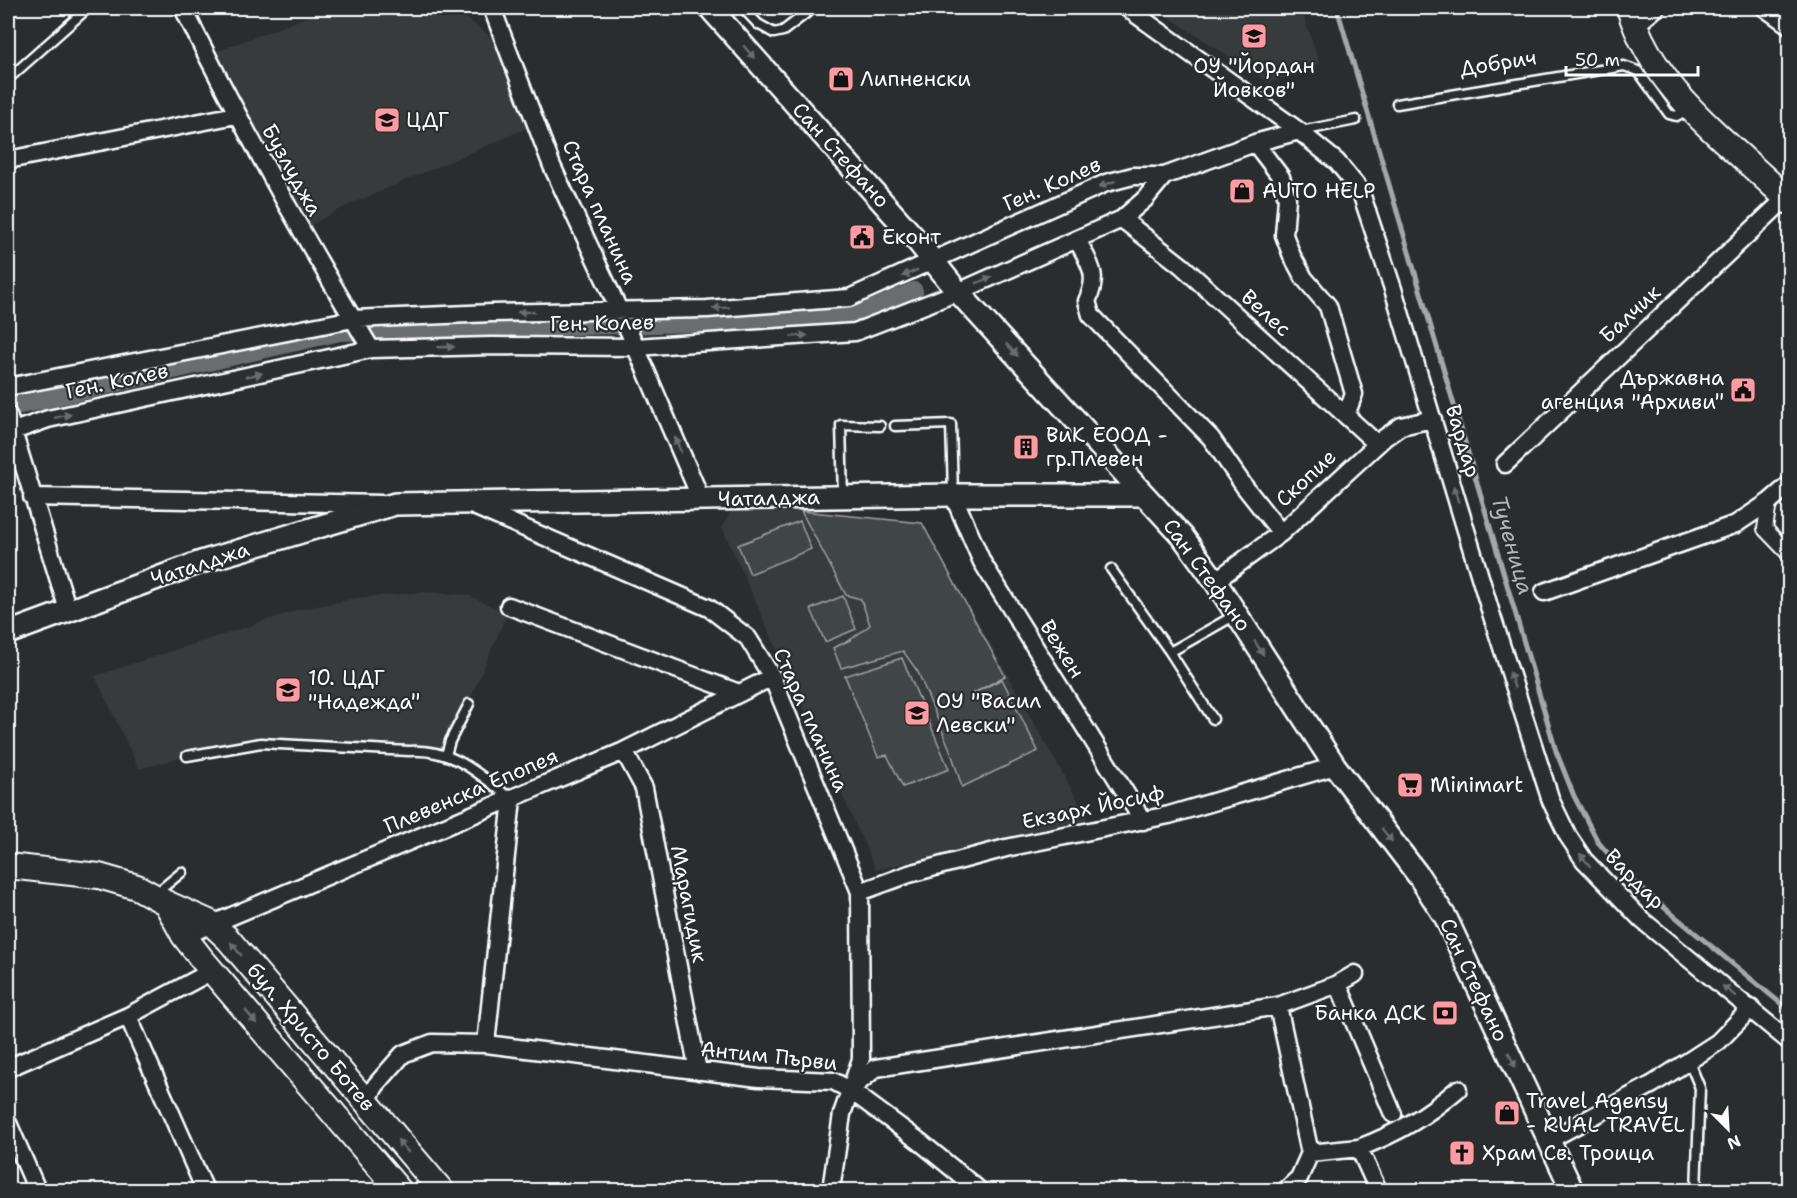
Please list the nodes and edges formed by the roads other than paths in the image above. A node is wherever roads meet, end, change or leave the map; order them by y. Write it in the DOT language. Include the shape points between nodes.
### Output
graph roads {
  1 [pos="88,8"];
  2 [pos="183,8"];
  3 [pos="492,8"];
  4 [pos="711,8"];
  5 [pos="742,8"];
  6 [pos="813,8"];
  7 [pos="1127,8"];
  8 [pos="1656,8"];
  9 [pos="1765,8"];
  10 [pos="1632,17"];
  11 [pos="1790,26"];
  12 [pos="8,79"];
  13 [pos="1397,104"];
  14 [pos="1689,110"];
  15 [pos="236,115"];
  16 [pos="1356,120"];
  17 [pos="1299,131"];
  18 [pos="1255,143"];
  19 [pos="8,160"];
  20 [pos="1164,176"];
  21 [pos="1788,200"];
  22 [pos="1122,219"];
  23 [pos="1077,239"];
  24 [pos="934,262"];
  25 [pos="958,292"];
  26 [pos="620,313"];
  27 [pos="354,321"];
  28 [pos="634,342"];
  29 [pos="369,346"];
  30 [pos="8,387"];
  31 [pos="1346,415"];
  32 [pos="1433,419"];
  33 [pos="9,424"];
  34 [pos="880,426"];
  35 [pos="895,426"];
  36 [pos="1377,444"];
  37 [pos="1505,464"];
  38 [pos="1790,484"];
  39 [pos="953,495"];
  40 [pos="1143,495"];
  41 [pos="32,497"];
  42 [pos="843,497"];
  43 [pos="701,499"];
  44 [pos="1769,502"];
  45 [pos="466,503"];
  46 [pos="395,504"];
  47 [pos="1281,533"];
  48 [pos="1790,555"];
  49 [pos="1111,569"];
  50 [pos="1215,581"];
  51 [pos="1544,592"];
  52 [pos="509,606"];
  53 [pos="68,610"];
  54 [pos="1237,614"];
  55 [pos="8,633"];
  56 [pos="1170,652"];
  57 [pos="772,677"];
  58 [pos="739,693"];
  59 [pos="469,704"];
  60 [pos="1213,718"];
  61 [pos="624,751"];
  62 [pos="446,755"];
  63 [pos="187,756"];
  64 [pos="1335,766"];
  65 [pos="512,799"];
  66 [pos="1143,821"];
  67 [pos="8,866"];
  68 [pos="182,872"];
  69 [pos="860,892"];
  70 [pos="160,899"];
  71 [pos="211,922"];
  72 [pos="184,936"];
  73 [pos="212,971"];
  74 [pos="1355,974"];
  75 [pos="1338,984"];
  76 [pos="1278,1006"];
  77 [pos="1751,1008"];
  78 [pos="128,1016"];
  79 [pos="1790,1042"];
  80 [pos="486,1044"];
  81 [pos="328,1057"];
  82 [pos="1689,1061"];
  83 [pos="8,1068"];
  84 [pos="698,1071"];
  85 [pos="303,1079"];
  86 [pos="1458,1089"];
  87 [pos="850,1090"];
  88 [pos="366,1102"];
  89 [pos="1393,1114"];
  90 [pos="8,1123"];
  91 [pos="1548,1140"];
  92 [pos="1359,1148"];
  93 [pos="1310,1153"];
  94 [pos="37,1191"];
  95 [pos="205,1191"];
  96 [pos="399,1191"];
  97 [pos="441,1191"];
  98 [pos="831,1191"];
  99 [pos="979,1191"];
  100 [pos="1286,1191"];
  101 [pos="1378,1191"];
  102 [pos="1572,1191"];
  103 [pos="1696,1191"];
  1 -- 12 [label="lane"];
  2 -- 15 [label="street, Бузлуджа"];
  3 -- 26 [label="street, Стара планина" via="552,166"];
  4 -- 24 [label="street, Сан Стефано, one-way"];
  5 -- 6 [label="lane" via="774,33 783,31"];
  7 -- 17 [label="street, Вардар"];
  8 -- 10 [label="street"];
  9 -- 11 [label="street"];
  10 -- 14 [label="main road" via="1664,80"];
  13 -- 14 [label="lane, Добрич" via="1624,66 1638,71 1669,114 1676,116"];
  14 -- 21 [label="main road"];
  15 -- 19 [label="street"];
  15 -- 27 [label="street, Бузлуджа"];
  16 -- 17 [label="lane"];
  17 -- 18 [label="street, Ген. Колев"];
  17 -- 32 [label="street, Вардар" via="1337,162 1360,190"];
  18 -- 20 [label="street, Ген. Колев"];
  18 -- 31 [label="street" via="1281,177 1287,198 1284,235 1292,256 1304,278 1328,306 1354,394"];
  20 -- 22 [label="street, Ген. Колев"];
  20 -- 24 [label="street, Ген. Колев, one-way" via="1133,176 1106,183"];
  21 -- 37 [label="street, Балчик"];
  22 -- 23 [label="street, Ген. Колев"];
  22 -- 31 [label="street, Велес" via="1182,266"];
  25 -- 23 [label="street, Ген. Колев, one-way"];
  23 -- 47 [label="street" via="1094,277 1087,301 1091,315 1211,438"];
  24 -- 25 [label="street, Сан Стефано"];
  24 -- 26 [label="street, Ген. Колев, one-way" via="849,298"];
  28 -- 25 [label="street, Ген. Колев, one-way" via="855,332"];
  25 -- 40 [label="street, Сан Стефано, one-way"];
  26 -- 27 [label="street, Ген. Колев, one-way"];
  26 -- 28 [label="street, Стара планина"];
  27 -- 29 [label="street, Бузлуджа"];
  27 -- 30 [label="street, Ген. Колев"];
  29 -- 28 [label="street, Ген. Колев, one-way"];
  43 -- 28 [label="street, Стара планина, one-way"];
  33 -- 29 [label="street, Ген. Колев, one-way" via="48,419"];
  31 -- 36 [label="street, Велес"];
  32 -- 36 [label="street, Скопие" via="1401,426"];
  77 -- 32 [label="street, Вардар, one-way" via="1642,920 1584,860 1568,836 1544,779"];
  33 -- 41 [label="street"];
  34 -- 42 [label="lane" via="841,425"];
  35 -- 39 [label="lane" via="951,424"];
  36 -- 47 [label="street, Скопие"];
  38 -- 44 [label="street"];
  39 -- 40 [label="street, Чаталджа"];
  39 -- 42 [label="street, Чаталджа"];
  39 -- 66 [label="street, Вежен" via="982,562"];
  40 -- 50 [label="street, Сан Стефано" via="1183,537"];
  41 -- 46 [label="street, Чаталджа"];
  41 -- 53 [label="street"];
  42 -- 43 [label="street, Чаталджа"];
  43 -- 45 [label="street, Чаталджа"];
  44 -- 48 [label="street" via="1765,529"];
  44 -- 51 [label="street" via="1725,528"];
  45 -- 46 [label="street, Чаталджа"];
  45 -- 57 [label="street, Стара планина" via="709,608 748,638"];
  46 -- 53 [label="street, Чаталджа" via="201,562"];
  47 -- 50 [label="street, Скопие"];
  49 -- 56 [label="lane"];
  50 -- 54 [label="street, Сан Стефано"];
  52 -- 58 [label="street"];
  53 -- 55 [label="street, Чаталджа"];
  54 -- 56 [label="lane"];
  54 -- 64 [label="street, Сан Стефано, one-way"];
  56 -- 60 [label="lane"];
  57 -- 58 [label="street, Плевенска Епопея"];
  57 -- 69 [label="street, Стара планина"];
  58 -- 61 [label="street, Плевенска Епопея"];
  59 -- 62 [label="lane"];
  61 -- 65 [label="street, Плевенска Епопея"];
  61 -- 84 [label="street, Марагидик" via="644,788"];
  62 -- 63 [label="lane" via="430,750 261,743"];
  62 -- 65 [label="lane" via="462,762"];
  64 -- 66 [label="street, Екзарх Йосиф"];
  64 -- 91 [label="street, Сан Стефано, one-way" via="1446,918"];
  65 -- 71 [label="street, Плевенска Епопея"];
  65 -- 80 [label="street"];
  66 -- 69 [label="street, Екзарх Йосиф" via="1006,848 909,874"];
  67 -- 70 [label="main road, бул. Христо Ботев" via="99,876 137,887"];
  68 -- 70 [label="lane"];
  69 -- 87 [label="street, Стара планина" via="861,1059"];
  70 -- 71 [label="main road, бул. Христо Ботев"];
  70 -- 72 [label="main road, бул. Христо Ботев"];
  71 -- 72 [label="street, Плевенска Епопея"];
  81 -- 71 [label="main road, бул. Христо Ботев, one-way"];
  72 -- 73 [label="main road, бул. Христо Ботев"];
  73 -- 78 [label="street"];
  73 -- 85 [label="main road, бул. Христо Ботев, one-way"];
  74 -- 75 [label="street, Антим Първи"];
  75 -- 76 [label="street, Антим Първи"];
  75 -- 89 [label="street"];
  76 -- 87 [label="street, Антим Първи" via="876,1068"];
  76 -- 93 [label="street"];
  77 -- 79 [label="street, Вардар"];
  77 -- 82 [label="street" via="1718,1042"];
  78 -- 83 [label="street"];
  78 -- 95 [label="street"];
  80 -- 84 [label="street, Антим Първи"];
  80 -- 88 [label="street, Антим Първи" via="432,1043 403,1054"];
  81 -- 85 [label="main road"];
  81 -- 88 [label="main road, бул. Христо Ботев"];
  82 -- 91 [label="street"];
  82 -- 103 [label="lane" via="1700,1088"];
  84 -- 87 [label="street, Антим Първи" via="833,1081"];
  85 -- 96 [label="main road, бул. Христо Ботев"];
  86 -- 92 [label="street" via="1398,1133"];
  87 -- 98 [label="street, Стара планина" via="842,1113"];
  87 -- 99 [label="street"];
  97 -- 88 [label="main road, бул. Христо Ботев, one-way"];
  90 -- 94 [label="street"];
  91 -- 102 [label="street, Сан Стефано"];
  92 -- 93 [label="street"];
  92 -- 101 [label="street"];
  93 -- 100 [label="street" via="1299,1178"];
}
